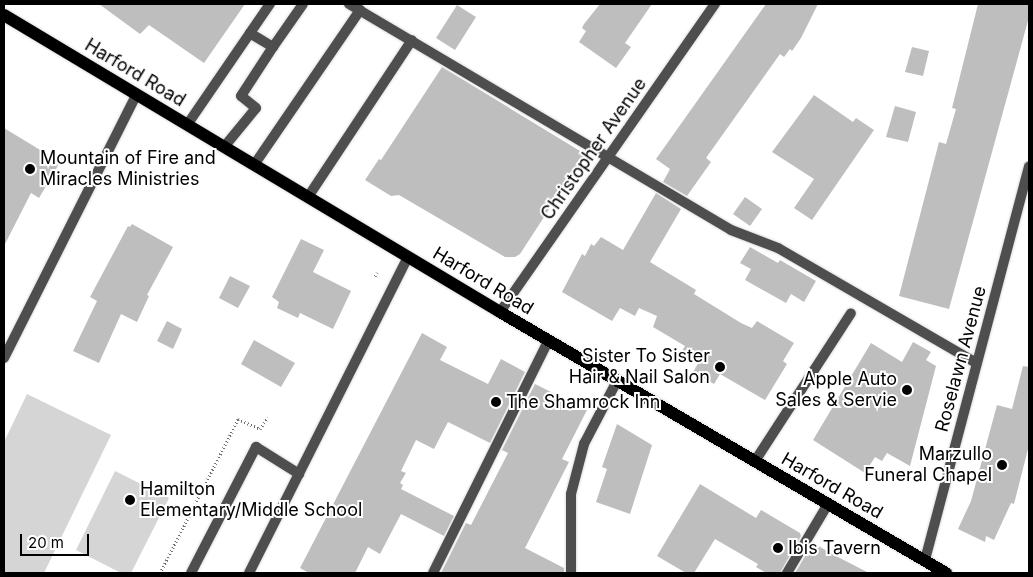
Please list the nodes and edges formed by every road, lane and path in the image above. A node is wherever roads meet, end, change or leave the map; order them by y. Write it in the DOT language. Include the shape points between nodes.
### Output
graph roads {
  1 [pos="270,4"];
  2 [pos="303,4"];
  3 [pos="349,4"];
  4 [pos="715,4"];
  5 [pos="360,10"];
  6 [pos="4,15"];
  7 [pos="250,33"];
  8 [pos="412,40"];
  9 [pos="273,47"];
  10 [pos="136,95"];
  11 [pos="187,125"];
  12 [pos="224,147"];
  13 [pos="610,156"];
  14 [pos="254,165"];
  15 [pos="1029,166"];
  16 [pos="308,197"];
  17 [pos="408,258"];
  18 [pos="500,312"];
  19 [pos="850,312"];
  20 [pos="548,341"];
  21 [pos="4,358"];
  22 [pos="976,363"];
  23 [pos="617,381"];
  24 [pos="268,417"];
  25 [pos="755,461"];
  26 [pos="299,474"];
  27 [pos="828,504"];
  28 [pos="924,560"];
  29 [pos="160,573"];
  30 [pos="191,573"];
  31 [pos="249,573"];
  32 [pos="433,573"];
  33 [pos="572,573"];
  34 [pos="787,573"];
  35 [pos="946,573"];
  1 -- 7 [label="street"];
  2 -- 9 [label="street"];
  3 -- 5 [label="street"];
  4 -- 13 [label="street, Christopher Avenue"];
  5 -- 8 [label="street"];
  5 -- 14 [label="street"];
  6 -- 10 [label="main road, Harford Road"];
  7 -- 9 [label="street"];
  7 -- 11 [label="street"];
  8 -- 13 [label="street"];
  8 -- 16 [label="street"];
  9 -- 12 [label="street" via="241,96 256,108"];
  10 -- 11 [label="main road, Harford Road"];
  10 -- 21 [label="street"];
  11 -- 12 [label="main road, Harford Road"];
  12 -- 14 [label="main road, Harford Road"];
  13 -- 18 [label="street, Christopher Avenue"];
  13 -- 22 [label="street" via="731,230 778,248"];
  14 -- 16 [label="main road, Harford Road"];
  15 -- 22 [label="street, Roselawn Avenue"];
  16 -- 17 [label="main road, Harford Road"];
  17 -- 18 [label="main road, Harford Road"];
  17 -- 26 [label="street"];
  18 -- 20 [label="main road, Harford Road"];
  19 -- 25 [label="street"];
  20 -- 23 [label="main road, Harford Road"];
  20 -- 32 [label="street"];
  22 -- 28 [label="street, Roselawn Avenue"];
  23 -- 25 [label="main road, Harford Road"];
  23 -- 33 [label="street" via="584,444 571,494"];
  24 -- 29 [label="path" via="260,429 238,419"];
  25 -- 27 [label="main road, Harford Road"];
  26 -- 30 [label="street" via="256,448"];
  26 -- 31 [label="street"];
  27 -- 28 [label="main road, Harford Road"];
  27 -- 34 [label="street"];
  28 -- 35 [label="main road, Harford Road"];
}
